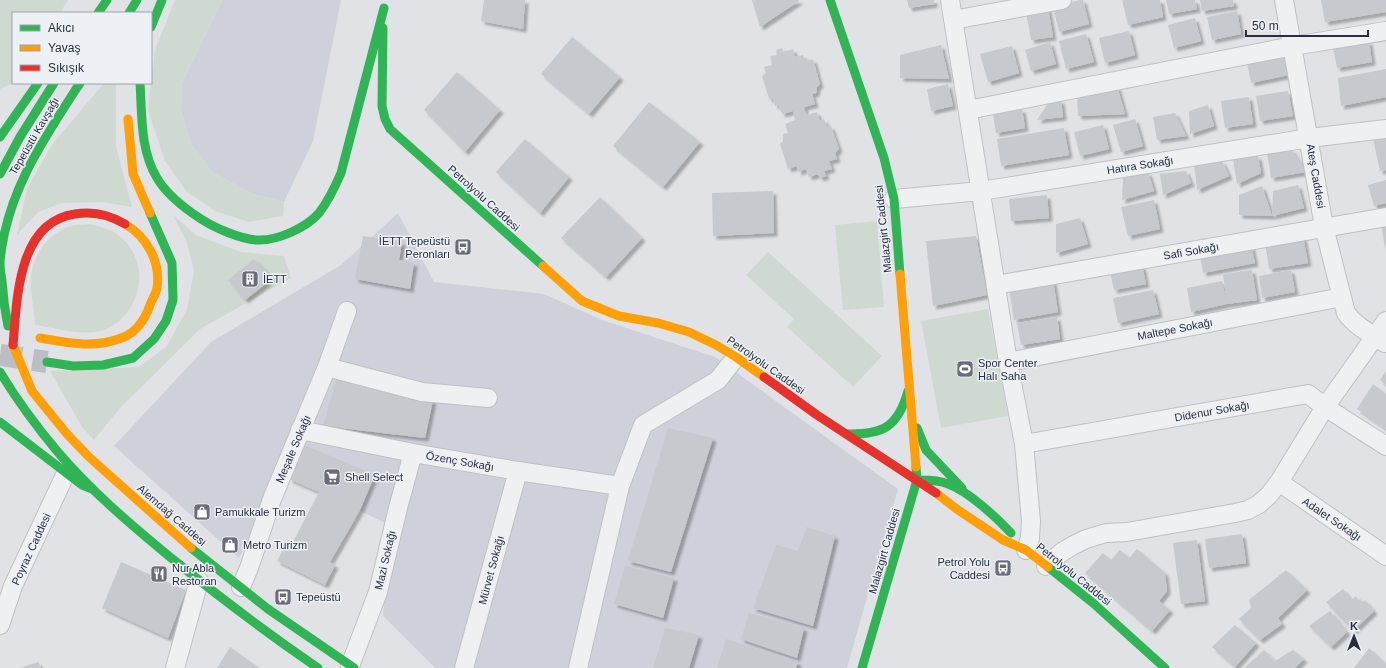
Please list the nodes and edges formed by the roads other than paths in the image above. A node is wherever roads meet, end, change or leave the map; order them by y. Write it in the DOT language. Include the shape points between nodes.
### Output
graph roads {
  1 [pos="137,0"];
  2 [pos="162,0"];
  3 [pos="830,0"];
  4 [pos="950,0"];
  5 [pos="1062,0"];
  6 [pos="1284,0"];
  7 [pos="106,1"];
  8 [pos="386,4"];
  9 [pos="99,12"];
  10 [pos="130,12"];
  11 [pos="954,20"];
  12 [pos="152,25"];
  13 [pos="1386,31"];
  14 [pos="1292,46"];
  15 [pos="37,84"];
  16 [pos="53,84"];
  17 [pos="79,84"];
  18 [pos="140,84"];
  19 [pos="968,110"];
  20 [pos="128,113"];
  21 [pos="1386,129"];
  22 [pos="0,137"];
  23 [pos="1309,138"];
  24 [pos="0,174"];
  25 [pos="981,191"];
  26 [pos="894,199"];
  27 [pos="1386,217"];
  28 [pos="1324,227"];
  29 [pos="996,285"];
  30 [pos="1342,297"];
  31 [pos="347,311"];
  32 [pos="1386,321"];
  33 [pos="40,338"];
  34 [pos="1381,340"];
  35 [pos="13,345"];
  36 [pos="736,357"];
  37 [pos="47,362"];
  38 [pos="1008,362"];
  39 [pos="327,367"];
  40 [pos="0,372"];
  41 [pos="910,385"];
  42 [pos="488,398"];
  43 [pos="1325,407"];
  44 [pos="913,416"];
  45 [pos="0,422"];
  46 [pos="300,430"];
  47 [pos="846,434"];
  48 [pos="1024,444"];
  49 [pos="1386,446"];
  50 [pos="413,453"];
  51 [pos="518,471"];
  52 [pos="66,474"];
  53 [pos="917,480"];
  54 [pos="1279,482"];
  55 [pos="620,486"];
  56 [pos="92,489"];
  57 [pos="965,492"];
  58 [pos="939,506"];
  59 [pos="920,508"];
  60 [pos="958,510"];
  61 [pos="907,513"];
  62 [pos="1026,550"];
  63 [pos="1386,556"];
  64 [pos="1046,566"];
  65 [pos="198,581"];
  66 [pos="241,587"];
  67 [pos="0,625"];
  68 [pos="352,667"];
  69 [pos="175,668"];
  70 [pos="318,668"];
  71 [pos="464,668"];
  72 [pos="578,668"];
  73 [pos="862,668"];
  74 [pos="1165,668"];
  1 -- 10 [label="main road"];
  2 -- 12 [label="main road"];
  3 -- 26 [label="main road, Malazgirt Caddesi" via="884,158"];
  4 -- 11 [label="street"];
  5 -- 11 [label="street"];
  6 -- 14 [label="street, Ateş Caddesi"];
  7 -- 9 [label="main road"];
  8 -- 18 [label="main road" via="341,173 331,196 318,214 300,228 280,237 257,240 212,226 167,192 149,161 143,136"];
  8 -- 36 [label="main road, Petrolyolu Caddesi" via="382,106 390,129 582,302 619,316 689,332"];
  11 -- 19 [label="street"];
  13 -- 14 [label="street"];
  14 -- 19 [label="street"];
  14 -- 23 [label="street, Ateş Caddesi"];
  15 -- 22 [label="main road"];
  16 -- 24 [label="main road"];
  17 -- 35 [label="main road, Tepeüstü Kavşağı" via="42,142 20,184 5,230 0,264 4,308"];
  19 -- 25 [label="street"];
  20 -- 37 [label="main road" via="133,174 172,263 173,300 166,321 154,339 133,358 103,365 73,366"];
  21 -- 23 [label="street, Hatıra Sokağı"];
  23 -- 25 [label="street, Hatıra Sokağı"];
  23 -- 28 [label="street, Ateş Caddesi"];
  25 -- 26 [label="street, Hatıra Sokağı"];
  25 -- 29 [label="street"];
  26 -- 41 [label="main road, Malazgirt Caddesi"];
  27 -- 28 [label="street, Safi Sokağı"];
  28 -- 29 [label="street, Safi Sokağı"];
  28 -- 30 [label="street, Ateş Caddesi"];
  29 -- 38 [label="street"];
  30 -- 34 [label="street, Ateş Caddesi" via="1346,313 1351,320"];
  30 -- 38 [label="street, Maltepe Sokağı"];
  31 -- 39 [label="street, Meşale Sokağı"];
  32 -- 34 [label="street"];
  33 -- 35 [label="main road" via="75,344 101,344 135,330 148,312 157,289 156,264 146,243 133,228 112,217 91,213 73,213 50,223 30,249 22,272"];
  34 -- 43 [label="street"];
  35 -- 66 [label="main road, Alemdağ Caddesi" via="32,391 67,434 168,528"];
  36 -- 47 [label="main road, Petrolyolu Caddesi"];
  36 -- 55 [label="street" via="718,380 643,426"];
  38 -- 48 [label="street"];
  39 -- 42 [label="street" via="422,392"];
  39 -- 46 [label="street, Meşale Sokağı"];
  40 -- 56 [label="main road" via="36,426"];
  41 -- 44 [label="main road, Malazgirt Caddesi"];
  41 -- 47 [label="main road" via="903,408 891,426 867,435"];
  43 -- 48 [label="street, Didenur Sokağı" via="1308,394"];
  43 -- 49 [label="street, Didenur Sokağı"];
  43 -- 54 [label="street"];
  44 -- 53 [label="main road, Malazgirt Caddesi"];
  44 -- 57 [label="main road, Malazgirt Caddesi" via="926,450"];
  45 -- 52 [label="main road"];
  46 -- 50 [label="street, Özenç Sokağı"];
  46 -- 66 [label="street, Meşale Sokağı"];
  47 -- 53 [label="main road, Petrolyolu Caddesi"];
  48 -- 62 [label="street" via="1031,521"];
  50 -- 51 [label="street, Özenç Sokağı"];
  50 -- 68 [label="street, Mazi Sokağı" via="378,592"];
  51 -- 55 [label="street, Özenç Sokağı"];
  51 -- 71 [label="street, Mürvet Sokağı"];
  52 -- 56 [label="main road"];
  52 -- 67 [label="street, Poyraz Caddesi" via="13,586"];
  53 -- 57 [label="main road" via="947,483"];
  53 -- 60 [label="main road, Petrolyolu Caddesi"];
  53 -- 61 [label="main road, Malazgirt Caddesi"];
  54 -- 63 [label="street, Adalet Sokağı"];
  54 -- 64 [label="street" via="1269,495 1248,510 1127,532 1106,533 1072,546"];
  55 -- 72 [label="street"];
  56 -- 65 [label="main road" via="131,526"];
  57 -- 62 [label="main road" via="1005,526"];
  58 -- 60 [label="main road"];
  59 -- 61 [label="main road"];
  60 -- 62 [label="main road, Petrolyolu Caddesi" via="1003,540"];
  61 -- 73 [label="main road, Malazgirt Caddesi"];
  62 -- 64 [label="main road, Petrolyolu Caddesi"];
  64 -- 74 [label="main road, Petrolyolu Caddesi" via="1093,603"];
  65 -- 69 [label="street"];
  65 -- 70 [label="main road"];
  66 -- 68 [label="main road, Alemdağ Caddesi" via="268,609"];
}
